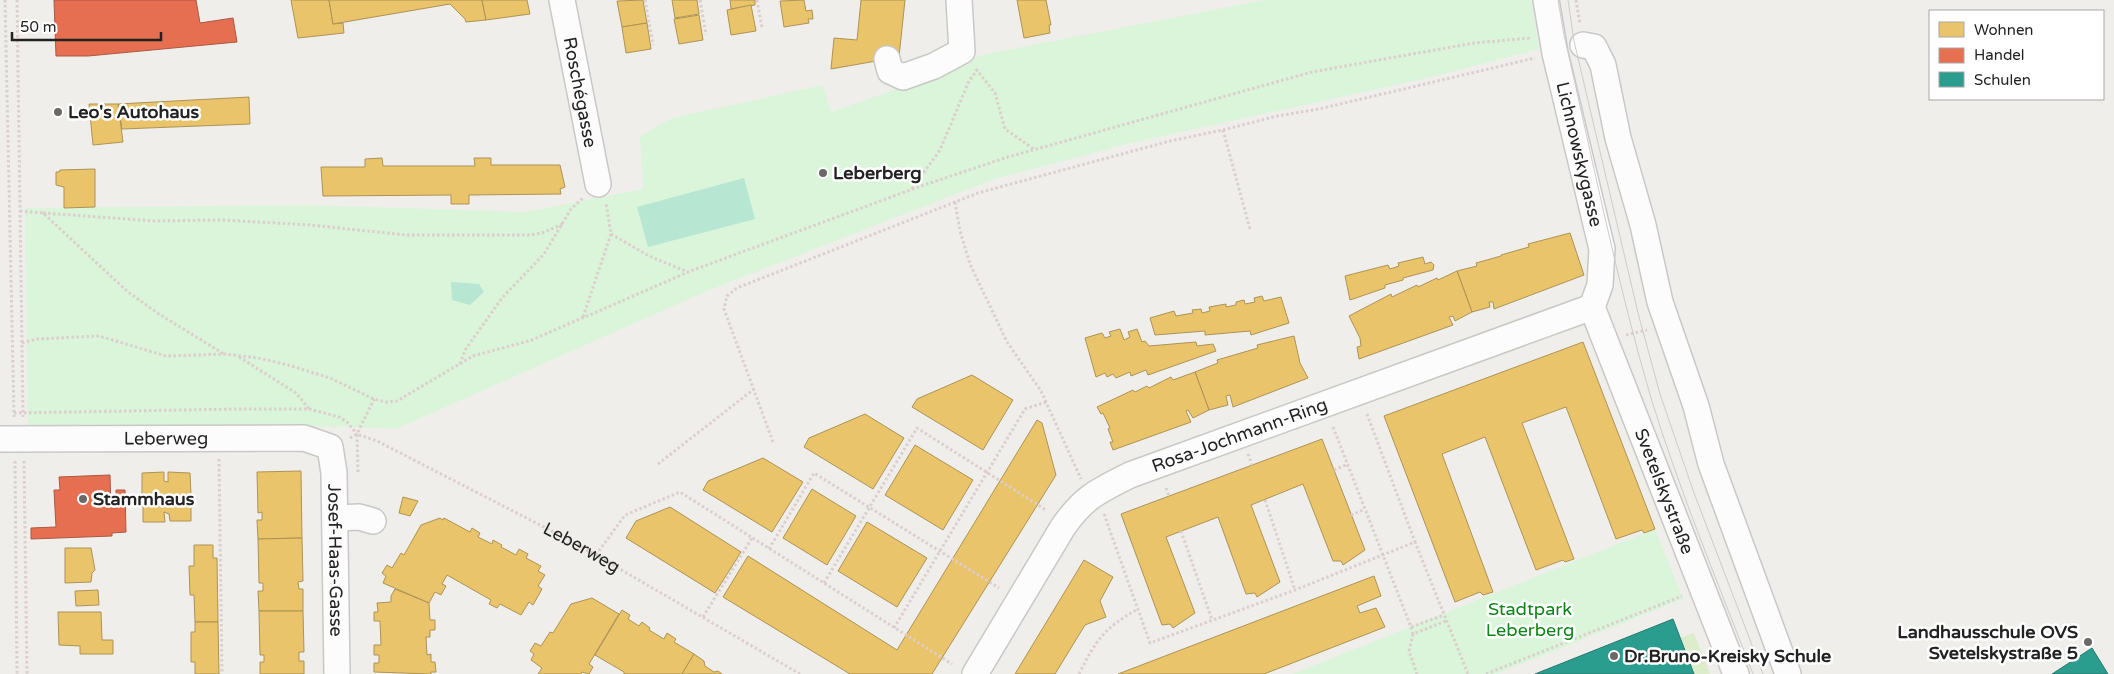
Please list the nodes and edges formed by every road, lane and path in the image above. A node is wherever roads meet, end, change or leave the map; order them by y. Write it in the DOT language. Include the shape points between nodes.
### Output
graph roads {
  1 [pos="4,0"];
  2 [pos="17,0"];
  3 [pos="562,0"];
  4 [pos="645,0"];
  5 [pos="700,0"];
  6 [pos="758,0"];
  7 [pos="959,0"];
  8 [pos="1546,0"];
  9 [pos="762,28"];
  10 [pos="706,35"];
  11 [pos="1553,44"];
  12 [pos="653,45"];
  13 [pos="1583,45"];
  14 [pos="887,59"];
  15 [pos="969,61"];
  16 [pos="1223,130"];
  17 [pos="1035,150"];
  18 [pos="911,190"];
  19 [pos="597,192"];
  20 [pos="956,202"];
  21 [pos="20,211"];
  22 [pos="43,212"];
  23 [pos="563,224"];
  24 [pos="1250,229"];
  25 [pos="610,234"];
  26 [pos="688,272"];
  27 [pos="1592,306"];
  28 [pos="582,317"];
  29 [pos="1652,329"];
  30 [pos="1623,336"];
  31 [pos="22,342"];
  32 [pos="225,354"];
  33 [pos="236,356"];
  34 [pos="460,364"];
  35 [pos="754,389"];
  36 [pos="374,399"];
  37 [pos="1046,402"];
  38 [pos="309,410"];
  39 [pos="14,413"];
  40 [pos="23,413"];
  41 [pos="1367,414"];
  42 [pos="1333,427"];
  43 [pos="357,434"];
  44 [pos="219,439"];
  45 [pos="13,440"];
  46 [pos="773,442"];
  47 [pos="330,447"];
  48 [pos="658,464"];
  49 [pos="1348,464"];
  50 [pos="1334,470"];
  51 [pos="987,472"];
  52 [pos="1166,488"];
  53 [pos="1090,489"];
  54 [pos="1169,496"];
  55 [pos="1265,500"];
  56 [pos="869,507"];
  57 [pos="1046,510"];
  58 [pos="1365,510"];
  59 [pos="1351,515"];
  60 [pos="335,518"];
  61 [pos="373,521"];
  62 [pos="1181,531"];
  63 [pos="752,538"];
  64 [pos="1415,542"];
  65 [pos="769,548"];
  66 [pos="940,551"];
  67 [pos="1382,554"];
  68 [pos="596,555"];
  69 [pos="824,583"];
  70 [pos="1703,587"];
  71 [pos="999,588"];
  72 [pos="1295,590"];
  73 [pos="1138,609"];
  74 [pos="1444,614"];
  75 [pos="703,617"];
  76 [pos="1212,620"];
  77 [pos="1446,622"];
  78 [pos="1411,627"];
  79 [pos="894,628"];
  80 [pos="1413,634"];
  81 [pos="952,664"];
  82 [pos="17,674"];
  83 [pos="27,674"];
  84 [pos="222,674"];
  85 [pos="337,674"];
  86 [pos="800,674"];
  87 [pos="975,674"];
  88 [pos="1078,674"];
  89 [pos="1417,674"];
  90 [pos="1468,674"];
  91 [pos="1486,674"];
  92 [pos="1736,674"];
  93 [pos="1788,674"];
  1 -- 39 [label="path"];
  2 -- 21 [label="path"];
  3 -- 19 [label="street, Roschégasse"];
  4 -- 12 [label="path"];
  5 -- 10 [label="path"];
  6 -- 9 [label="path"];
  7 -- 15 [label="street"];
  8 -- 11 [label="street, Lichnowskygasse"];
  11 -- 16 [label="path" via="1319,109"];
  11 -- 17 [label="path" via="1474,43 1312,72"];
  11 -- 27 [label="street, Lichnowskygasse" via="1602,248 1600,285"];
  13 -- 93 [label="street" via="1594,47 1603,66 1660,302 1696,406 1711,464"];
  14 -- 15 [label="street" via="890,71 903,77 934,66"];
  15 -- 17 [label="path" via="995,94 1005,128"];
  15 -- 18 [label="path" via="969,81 940,150"];
  16 -- 20 [label="path" via="1170,141 978,193"];
  16 -- 24 [label="path"];
  17 -- 18 [label="path"];
  18 -- 26 [label="path"];
  19 -- 23 [label="path" via="571,209"];
  19 -- 25 [label="path"];
  20 -- 35 [label="path" via="737,288 727,296 724,309 728,323"];
  20 -- 37 [label="path" via="970,264 1007,342"];
  21 -- 22 [label="path"];
  21 -- 31 [label="path"];
  22 -- 23 [label="path" via="155,220 310,225 436,236 530,236"];
  22 -- 32 [label="path" via="128,292"];
  23 -- 34 [label="path" via="544,254 502,298 465,350"];
  25 -- 26 [label="path" via="649,256"];
  25 -- 28 [label="path"];
  26 -- 28 [label="path"];
  27 -- 53 [label="street, Rosa-Jochmann-Ring"];
  27 -- 70 [label="street, Svetelskystraße"];
  28 -- 34 [label="path" via="532,340 488,351"];
  29 -- 30 [label="path"];
  31 -- 32 [label="path" via="98,336 166,356"];
  31 -- 40 [label="path"];
  32 -- 33 [label="path"];
  33 -- 36 [label="path" via="322,375"];
  33 -- 38 [label="path" via="296,393"];
  34 -- 36 [label="path" via="397,401"];
  35 -- 46 [label="path"];
  35 -- 48 [label="path"];
  36 -- 43 [label="path"];
  37 -- 51 [label="path" via="1025,409"];
  37 -- 53 [label="path"];
  38 -- 40 [label="path"];
  38 -- 43 [label="path" via="339,417"];
  39 -- 40 [label="path"];
  39 -- 45 [label="path"];
  40 -- 45 [label="path"];
  41 -- 64 [label="path"];
  42 -- 49 [label="path"];
  43 -- 68 [label="path, Leberweg" via="377,441"];
  44 -- 45 [label="street, Leberweg"];
  44 -- 47 [label="street, Leberweg" via="304,438"];
  44 -- 84 [label="path"];
  45 -- 82 [label="path"];
  45 -- 83 [label="path"];
  47 -- 60 [label="street, Josef-Haas-Gasse"];
  49 -- 50 [label="path"];
  49 -- 58 [label="path"];
  51 -- 56 [label="path" via="917,428"];
  51 -- 57 [label="path"];
  51 -- 66 [label="path"];
  52 -- 54 [label="path"];
  53 -- 73 [label="path"];
  53 -- 87 [label="street, Rosa-Jochmann-Ring"];
  55 -- 72 [label="path"];
  56 -- 65 [label="path" via="814,473"];
  56 -- 66 [label="path"];
  56 -- 69 [label="path"];
  58 -- 59 [label="path"];
  58 -- 67 [label="path"];
  60 -- 61 [label="street" via="359,517"];
  60 -- 85 [label="street, Josef-Haas-Gasse"];
  62 -- 76 [label="path"];
  63 -- 65 [label="path"];
  63 -- 68 [label="path" via="680,492 625,515"];
  63 -- 75 [label="path"];
  64 -- 67 [label="path"];
  64 -- 74 [label="path"];
  65 -- 69 [label="path"];
  66 -- 71 [label="path"];
  66 -- 79 [label="path"];
  67 -- 72 [label="path"];
  67 -- 78 [label="path"];
  68 -- 75 [label="path, Leberweg"];
  69 -- 79 [label="path"];
  70 -- 91 [label="path"];
  70 -- 92 [label="street, Svetelskystraße"];
  72 -- 76 [label="path"];
  73 -- 76 [label="path" via="1150,643"];
  73 -- 88 [label="path" via="1103,633"];
  74 -- 77 [label="path"];
  74 -- 78 [label="path"];
  75 -- 86 [label="path, Leberweg"];
  77 -- 80 [label="path"];
  77 -- 90 [label="path"];
  78 -- 80 [label="path"];
  79 -- 81 [label="path"];
  80 -- 89 [label="path" via="1409,651"];
}
